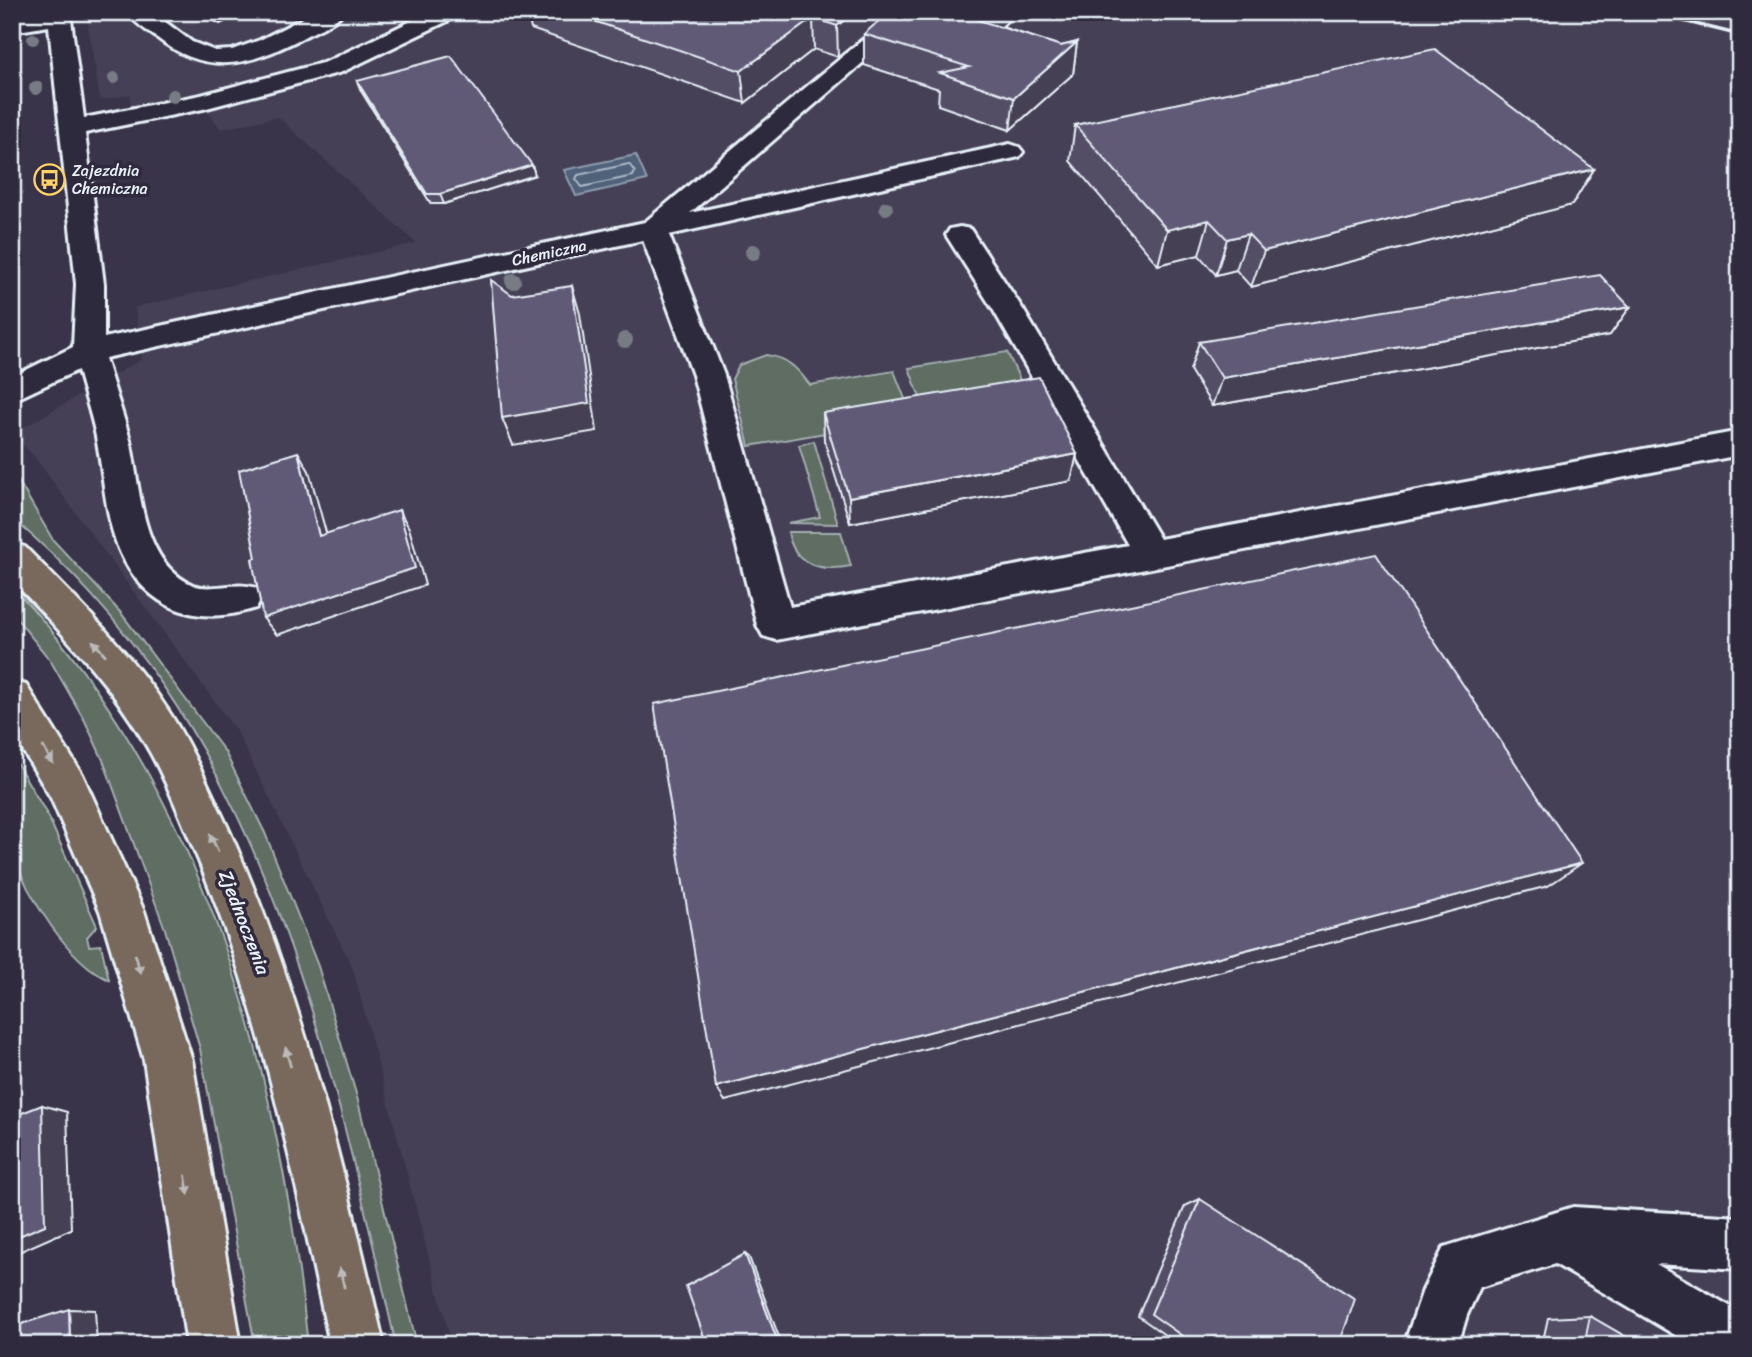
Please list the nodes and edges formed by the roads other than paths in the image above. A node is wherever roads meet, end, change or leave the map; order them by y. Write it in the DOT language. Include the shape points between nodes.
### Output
graph roads {
  1 [pos="138,12"];
  2 [pos="331,12"];
  3 [pos="448,12"];
  4 [pos="911,12"];
  5 [pos="60,15"];
  6 [pos="12,25"];
  7 [pos="73,128"];
  8 [pos="1010,152"];
  9 [pos="653,230"];
  10 [pos="960,235"];
  11 [pos="88,352"];
  12 [pos="12,390"];
  13 [pos="12,416"];
  14 [pos="1740,443"];
  15 [pos="1151,554"];
  16 [pos="12,557"];
  17 [pos="243,598"];
  18 [pos="12,698"];
  19 [pos="1558,1237"];
  20 [pos="1740,1243"];
  21 [pos="1740,1342"];
  22 [pos="214,1345"];
  23 [pos="357,1345"];
  24 [pos="1431,1345"];
  1 -- 2 [label="street" via="202,56 237,56 267,47"];
  3 -- 7 [label="street" via="334,67 203,102"];
  4 -- 9 [label="street"];
  5 -- 6 [label="street"];
  5 -- 7 [label="street"];
  7 -- 11 [label="street" via="90,284"];
  8 -- 9 [label="street, Chemiczna"];
  9 -- 11 [label="street, Chemiczna"];
  9 -- 15 [label="street" via="679,286 724,425 776,625"];
  10 -- 15 [label="street"];
  11 -- 12 [label="street, Chemiczna"];
  11 -- 13 [label="street, Chemiczna"];
  11 -- 17 [label="street" via="113,438 132,537 156,581 191,601"];
  14 -- 15 [label="street"];
  23 -- 16 [label="main road, Zjednoczenia, one-way" via="271,992 219,852 155,725 103,652"];
  18 -- 22 [label="main road, one-way" via="67,788 122,911 168,1060"];
  19 -- 20 [label="street" via="1573,1233"];
  19 -- 21 [label="street"];
  19 -- 24 [label="street" via="1463,1266"];
}
